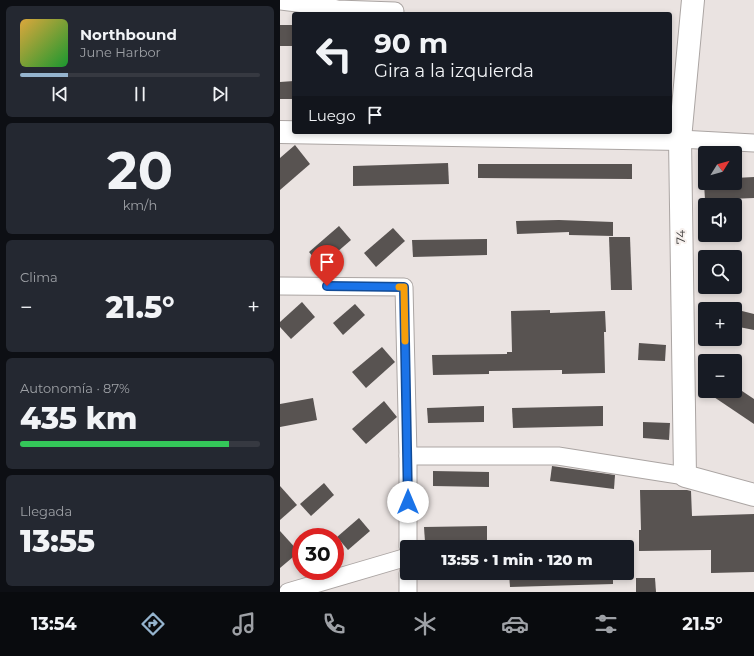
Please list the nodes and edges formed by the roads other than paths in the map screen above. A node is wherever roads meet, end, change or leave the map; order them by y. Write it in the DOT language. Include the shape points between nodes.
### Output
graph roads {
  1 [pos="692,0"];
  2 [pos="280,1"];
  3 [pos="395,11"];
  4 [pos="339,12"];
  5 [pos="280,132"];
  6 [pos="292,132"];
  7 [pos="399,134"];
  8 [pos="680,139"];
  9 [pos="754,143"];
  10 [pos="280,286"];
  11 [pos="408,456"];
  12 [pos="685,476"];
  13 [pos="754,496"];
  14 [pos="408,540"];
  15 [pos="400,559"];
  16 [pos="408,580"];
  17 [pos="288,592"];
  18 [pos="408,592"];
  1 -- 8 [label="street, 74"];
  2 -- 4 [label="street" via="329,7"];
  3 -- 4 [label="street"];
  5 -- 6 [label="street"];
  7 -- 8 [label="street"];
  8 -- 9 [label="street"];
  8 -- 12 [label="street, 74"];
  10 -- 11 [label="street" via="404,287"];
  11 -- 12 [label="street" via="558,456"];
  11 -- 14 [label="street"];
  12 -- 13 [label="street"];
  15 -- 17 [label="street"];
  16 -- 18 [label="street"];
}
